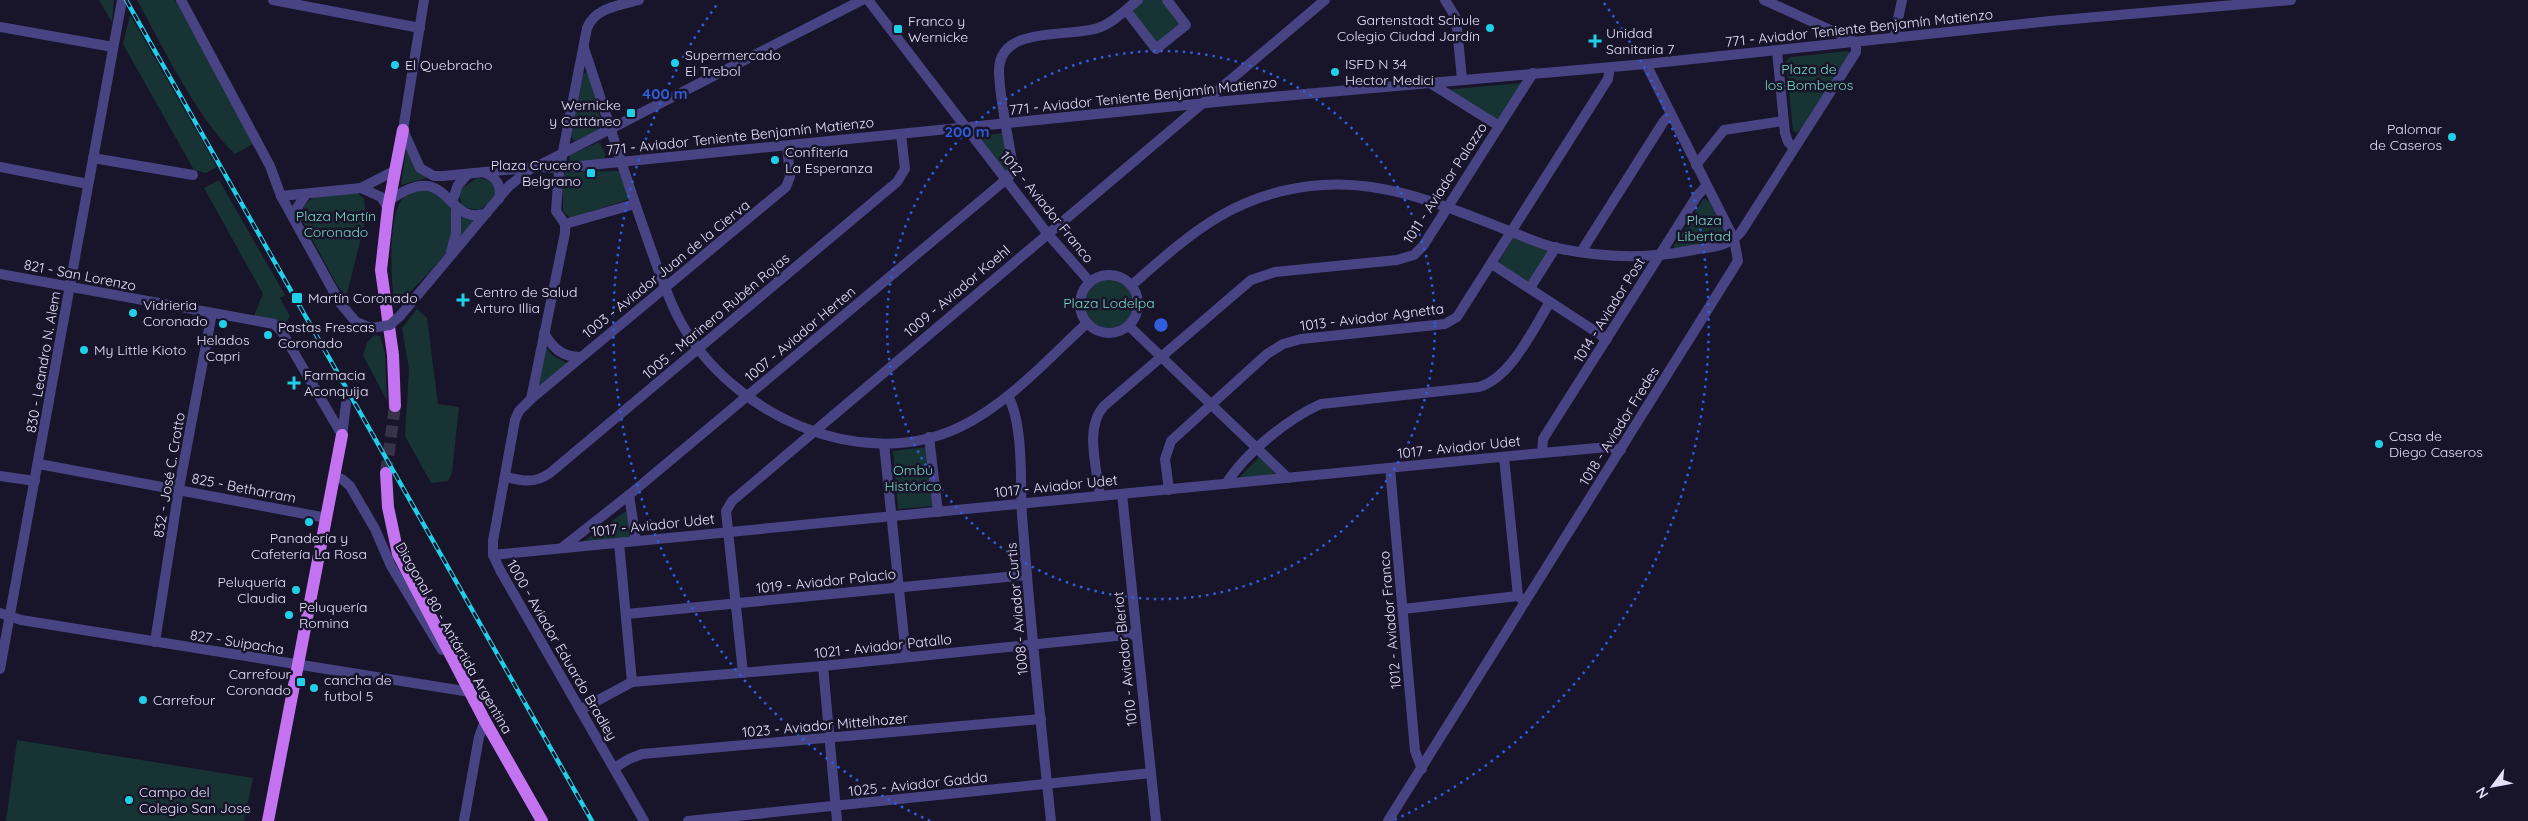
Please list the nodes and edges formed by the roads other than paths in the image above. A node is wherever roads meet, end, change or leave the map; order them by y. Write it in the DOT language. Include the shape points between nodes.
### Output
graph roads {
  1 [pos="122,0"];
  2 [pos="181,0"];
  3 [pos="424,0"];
  4 [pos="609,0"];
  5 [pos="639,0"];
  6 [pos="862,0"];
  7 [pos="868,0"];
  8 [pos="1138,0"];
  9 [pos="1167,0"];
  10 [pos="1325,0"];
  11 [pos="1445,0"];
  12 [pos="1764,0"];
  13 [pos="1902,0"];
  14 [pos="2291,0"];
  15 [pos="279,1"];
  16 [pos="1126,10"];
  17 [pos="601,12"];
  18 [pos="0,27"];
  19 [pos="420,28"];
  20 [pos="1894,38"];
  21 [pos="1856,43"];
  22 [pos="113,47"];
  23 [pos="584,48"];
  24 [pos="1777,51"];
  25 [pos="1646,64"];
  26 [pos="1610,67"];
  27 [pos="1533,73"];
  28 [pos="1462,79"];
  29 [pos="1430,83"];
  30 [pos="1201,104"];
  31 [pos="1670,116"];
  32 [pos="1784,121"];
  33 [pos="1006,123"];
  34 [pos="1499,126"];
  35 [pos="964,127"];
  36 [pos="402,130"];
  37 [pos="610,130"];
  38 [pos="901,134"];
  39 [pos="787,146"];
  40 [pos="1794,148"];
  41 [pos="564,153"];
  42 [pos="93,158"];
  43 [pos="620,160"];
  44 [pos="1696,165"];
  45 [pos="0,167"];
  46 [pos="534,168"];
  47 [pos="560,168"];
  48 [pos="394,171"];
  49 [pos="485,173"];
  50 [pos="468,174"];
  51 [pos="193,175"];
  52 [pos="1007,180"];
  53 [pos="88,184"];
  54 [pos="1706,186"];
  55 [pos="361,188"];
  56 [pos="306,194"];
  57 [pos="281,196"];
  58 [pos="499,199"];
  59 [pos="389,204"];
  60 [pos="635,204"];
  61 [pos="454,205"];
  62 [pos="1448,208"];
  63 [pos="487,213"];
  64 [pos="296,224"];
  65 [pos="565,224"];
  66 [pos="1512,232"];
  67 [pos="1047,233"];
  68 [pos="1734,239"];
  69 [pos="1556,247"];
  70 [pos="1581,252"];
  71 [pos="1659,256"];
  72 [pos="447,261"];
  73 [pos="1492,264"];
  74 [pos="0,274"];
  75 [pos="1090,282"];
  76 [pos="1132,285"];
  77 [pos="70,288"];
  78 [pos="665,288"];
  79 [pos="1530,288"];
  80 [pos="1550,302"];
  81 [pos="212,313"];
  82 [pos="1087,323"];
  83 [pos="1129,326"];
  84 [pos="544,333"];
  85 [pos="1607,338"];
  86 [pos="698,348"];
  87 [pos="580,357"];
  88 [pos="1160,357"];
  89 [pos="747,396"];
  90 [pos="1008,396"];
  91 [pos="531,399"];
  92 [pos="346,404"];
  93 [pos="1210,404"];
  94 [pos="395,406"];
  95 [pos="813,431"];
  96 [pos="342,435"];
  97 [pos="929,437"];
  98 [pos="884,444"];
  99 [pos="1258,448"];
  100 [pos="1620,450"];
  101 [pos="1542,453"];
  102 [pos="1504,457"];
  103 [pos="39,464"];
  104 [pos="1390,468"];
  105 [pos="386,473"];
  106 [pos="0,476"];
  107 [pos="335,477"];
  108 [pos="505,477"];
  109 [pos="1288,478"];
  110 [pos="35,482"];
  111 [pos="1226,484"];
  112 [pos="179,488"];
  113 [pos="1169,490"];
  114 [pos="1122,494"];
  115 [pos="629,495"];
  116 [pos="1100,496"];
  117 [pos="1022,504"];
  118 [pos="938,512"];
  119 [pos="891,517"];
  120 [pos="326,518"];
  121 [pos="728,531"];
  122 [pos="636,541"];
  123 [pos="618,543"];
  124 [pos="563,547"];
  125 [pos="493,555"];
  126 [pos="1027,575"];
  127 [pos="899,587"];
  128 [pos="1521,599"];
  129 [pos="735,604"];
  130 [pos="1403,609"];
  131 [pos="5,614"];
  132 [pos="627,614"];
  133 [pos="1136,634"];
  134 [pos="155,642"];
  135 [pos="1034,645"];
  136 [pos="906,657"];
  137 [pos="298,666"];
  138 [pos="823,666"];
  139 [pos="0,669"];
  140 [pos="743,673"];
  141 [pos="632,682"];
  142 [pos="468,686"];
  143 [pos="580,710"];
  144 [pos="1041,719"];
  145 [pos="485,720"];
  146 [pos="830,739"];
  147 [pos="614,768"];
  148 [pos="1422,768"];
  149 [pos="1151,773"];
  150 [pos="1047,785"];
  151 [pos="836,806"];
  152 [pos="268,821"];
  153 [pos="464,821"];
  154 [pos="542,821"];
  155 [pos="644,821"];
  156 [pos="688,821"];
  157 [pos="838,821"];
  158 [pos="1051,821"];
  159 [pos="1156,821"];
  160 [pos="1388,821"];
  1 -- 22 [label="street, 830 - Leandro N. Alem"];
  2 -- 57 [label="street" via="270,166"];
  3 -- 19 [label="street"];
  4 -- 17 [label="street"];
  5 -- 17 [label="street"];
  6 -- 37 [label="street"];
  7 -- 35 [label="street, 1012 - Aviador Franco"];
  8 -- 16 [label="street"];
  9 -- 16 [label="street" via="1186,25 1156,49"];
  10 -- 30 [label="street, 1009 - Aviador Koehl"];
  11 -- 28 [label="street" via="1456,18"];
  12 -- 21 [label="street"];
  13 -- 20 [label="street"];
  14 -- 20 [label="street, 771 - Aviador Teniente Benjamín Matienzo"];
  15 -- 19 [label="street"];
  16 -- 33 [label="street" via="1097,28 1024,38 1011,43 1003,53 999,69"];
  17 -- 23 [label="street" via="591,19"];
  18 -- 22 [label="street"];
  19 -- 36 [label="street"];
  20 -- 21 [label="street, 771 - Aviador Teniente Benjamín Matienzo"];
  21 -- 24 [label="street, 771 - Aviador Teniente Benjamín Matienzo"];
  21 -- 40 [label="street" via="1854,56"];
  22 -- 42 [label="street, 830 - Leandro N. Alem"];
  23 -- 37 [label="street"];
  23 -- 41 [label="street"];
  24 -- 25 [label="street, 771 - Aviador Teniente Benjamín Matienzo"];
  24 -- 32 [label="street"];
  25 -- 26 [label="street, 771 - Aviador Teniente Benjamín Matienzo"];
  25 -- 31 [label="street"];
  26 -- 27 [label="street, 771 - Aviador Teniente Benjamín Matienzo"];
  26 -- 66 [label="street, 1013 - Aviador Agnetta" via="1608,79"];
  27 -- 28 [label="street, 771 - Aviador Teniente Benjamín Matienzo"];
  27 -- 34 [label="street, 1011 - Aviador Palazzo"];
  28 -- 29 [label="street, 771 - Aviador Teniente Benjamín Matienzo"];
  29 -- 30 [label="street, 771 - Aviador Teniente Benjamín Matienzo"];
  29 -- 34 [label="street"];
  30 -- 33 [label="street, 771 - Aviador Teniente Benjamín Matienzo"];
  30 -- 67 [label="street, 1009 - Aviador Koehl"];
  31 -- 44 [label="street"];
  31 -- 70 [label="street"];
  32 -- 40 [label="street" via="1788,142"];
  32 -- 44 [label="street" via="1724,130"];
  33 -- 35 [label="street, 771 - Aviador Teniente Benjamín Matienzo"];
  33 -- 52 [label="street" via="1013,168"];
  34 -- 62 [label="street, 1011 - Aviador Palazzo"];
  35 -- 38 [label="street, 771 - Aviador Teniente Benjamín Matienzo"];
  35 -- 52 [label="street, 1012 - Aviador Franco"];
  36 -- 48 [label="main road"];
  36 -- 50 [label="street" via="417,164 425,172 443,176"];
  37 -- 41 [label="street"];
  37 -- 43 [label="street"];
  38 -- 39 [label="street, 771 - Aviador Teniente Benjamín Matienzo"];
  38 -- 86 [label="street, 1005 - Marinero Rubén Rojas" via="905,169 902,177"];
  39 -- 43 [label="street, 771 - Aviador Teniente Benjamín Matienzo"];
  39 -- 78 [label="street, 1003 - Aviador Juan de la Cierva" via="790,177 786,187"];
  40 -- 68 [label="street"];
  41 -- 46 [label="street"];
  41 -- 47 [label="street"];
  42 -- 51 [label="street"];
  42 -- 53 [label="street, 830 - Leandro N. Alem"];
  43 -- 47 [label="street, 771 - Aviador Teniente Benjamín Matienzo"];
  43 -- 60 [label="street"];
  44 -- 54 [label="street"];
  45 -- 53 [label="street"];
  46 -- 47 [label="street, 771 - Aviador Teniente Benjamín Matienzo"];
  46 -- 49 [label="street, 771 - Aviador Teniente Benjamín Matienzo"];
  46 -- 58 [label="street" via="513,182"];
  47 -- 65 [label="street" via="556,211"];
  48 -- 55 [label="street"];
  48 -- 59 [label="main road"];
  49 -- 50 [label="street"];
  49 -- 58 [label="street" via="497,182"];
  50 -- 61 [label="street" via="458,185"];
  52 -- 67 [label="street, 1012 - Aviador Franco"];
  52 -- 89 [label="street, 1007 - Aviador Herten"];
  53 -- 77 [label="street, 830 - Leandro N. Alem"];
  54 -- 68 [label="street"];
  54 -- 71 [label="street, 1014 - Aviador Post"];
  55 -- 56 [label="street"];
  55 -- 59 [label="street"];
  56 -- 57 [label="street"];
  56 -- 64 [label="street" via="297,208"];
  57 -- 64 [label="street"];
  58 -- 63 [label="street"];
  59 -- 61 [label="street" via="410,187 423,185 442,191"];
  59 -- 94 [label="main road" via="380,270 393,355"];
  60 -- 65 [label="street"];
  60 -- 78 [label="street"];
  61 -- 63 [label="street" via="470,215"];
  61 -- 72 [label="street" via="455,240"];
  62 -- 66 [label="street"];
  62 -- 76 [label="street" via="1374,186 1321,185 1287,191 1242,204 1216,217 1186,237"];
  62 -- 88 [label="street, 1011 - Aviador Palazzo" via="1423,246 1411,257 1276,272 1256,278 1241,287"];
  63 -- 72 [label="street"];
  64 -- 72 [label="street, bridge" via="348,315 370,328 390,325"];
  65 -- 84 [label="street, 1000 - Aviador Eduardo Bradley"];
  66 -- 69 [label="street"];
  66 -- 73 [label="street, 1013 - Aviador Agnetta"];
  67 -- 75 [label="street, 1012 - Aviador Franco"];
  67 -- 95 [label="street, 1009 - Aviador Koehl"];
  68 -- 71 [label="street" via="1724,244"];
  68 -- 100 [label="street, 1018 - Aviador Fredes" via="1738,257 1736,266"];
  69 -- 70 [label="street"];
  69 -- 79 [label="street"];
  70 -- 71 [label="street"];
  71 -- 85 [label="street, 1014 - Aviador Post"];
  73 -- 79 [label="street"];
  73 -- 93 [label="street, 1013 - Aviador Agnetta" via="1452,322 1283,344"];
  74 -- 77 [label="street, 821 - San Lorenzo"];
  75 -- 76 [label="street" via="1098,277 1116,275"];
  75 -- 82 [label="street" via="1084,288 1080,306"];
  76 -- 83 [label="street" via="1138,310"];
  77 -- 81 [label="street, 821 - San Lorenzo"];
  77 -- 103 [label="street, 830 - Leandro N. Alem"];
  78 -- 86 [label="street" via="679,320"];
  78 -- 87 [label="street, 1003 - Aviador Juan de la Cierva"];
  79 -- 80 [label="street"];
  80 -- 85 [label="street"];
  80 -- 99 [label="street" via="1509,366 1495,381 1479,387 1322,404 1298,416"];
  81 -- 96 [label="street, 821 - San Lorenzo" via="274,324 282,332"];
  81 -- 112 [label="street, 832 - José C. Crotto"];
  82 -- 83 [label="street" via="1112,333"];
  82 -- 90 [label="street"];
  83 -- 88 [label="street"];
  84 -- 87 [label="street" via="560,353"];
  84 -- 91 [label="street, 1000 - Aviador Eduardo Bradley"];
  85 -- 101 [label="street, 1014 - Aviador Post" via="1543,440"];
  86 -- 89 [label="street"];
  86 -- 108 [label="street, 1005 - Marinero Rubén Rojas" via="544,477 528,482"];
  87 -- 91 [label="street, 1003 - Aviador Juan de la Cierva"];
  88 -- 93 [label="street"];
  88 -- 116 [label="street, 1011 - Aviador Palazzo" via="1104,406 1095,419 1093,434"];
  89 -- 95 [label="street" via="771,413"];
  89 -- 115 [label="street, 1007 - Aviador Herten"];
  90 -- 97 [label="street" via="969,422"];
  90 -- 117 [label="street, 1008 - Aviador Curtis" via="1015,410"];
  91 -- 108 [label="street, 1000 - Aviador Eduardo Bradley" via="516,415"];
  92 -- 96 [label="street"];
  93 -- 99 [label="street"];
  93 -- 113 [label="street, 1013 - Aviador Agnetta" via="1168,446 1165,459"];
  95 -- 98 [label="street" via="868,444"];
  95 -- 121 [label="street, 1009 - Aviador Koehl" via="732,501 726,511"];
  96 -- 107 [label="main road"];
  97 -- 98 [label="street"];
  97 -- 118 [label="street"];
  98 -- 119 [label="street"];
  99 -- 109 [label="street"];
  99 -- 111 [label="street"];
  100 -- 101 [label="street, 1017 - Aviador Udet" via="1608,447"];
  100 -- 128 [label="street, 1018 - Aviador Fredes"];
  101 -- 102 [label="street, 1017 - Aviador Udet"];
  102 -- 104 [label="street, 1017 - Aviador Udet"];
  102 -- 128 [label="street"];
  103 -- 110 [label="street, 830 - Leandro N. Alem"];
  103 -- 112 [label="street, 825 - Betharram"];
  104 -- 109 [label="street, 1017 - Aviador Udet"];
  104 -- 130 [label="street, 1012 - Aviador Franco"];
  105 -- 142 [label="main road" via="388,507 398,554"];
  106 -- 110 [label="street"];
  107 -- 120 [label="main road"];
  107 -- 142 [label="street, Diagonal 80 - Antártida Argentina" via="350,486 400,580"];
  108 -- 125 [label="street, 1000 - Aviador Eduardo Bradley"];
  109 -- 111 [label="street, 1017 - Aviador Udet"];
  110 -- 131 [label="street, 830 - Leandro N. Alem"];
  111 -- 113 [label="street, 1017 - Aviador Udet"];
  112 -- 120 [label="street, 825 - Betharram"];
  112 -- 134 [label="street, 832 - José C. Crotto"];
  113 -- 114 [label="street, 1017 - Aviador Udet"];
  114 -- 116 [label="street, 1017 - Aviador Udet"];
  114 -- 133 [label="street, 1010 - Aviador Bleriot"];
  115 -- 122 [label="street"];
  115 -- 124 [label="street, 1007 - Aviador Herten"];
  116 -- 117 [label="street, 1017 - Aviador Udet"];
  117 -- 118 [label="street, 1017 - Aviador Udet"];
  117 -- 126 [label="street, 1008 - Aviador Curtis"];
  118 -- 119 [label="street, 1017 - Aviador Udet"];
  119 -- 121 [label="street, 1017 - Aviador Udet"];
  119 -- 127 [label="street"];
  120 -- 137 [label="main road"];
  121 -- 122 [label="street, 1017 - Aviador Udet"];
  121 -- 129 [label="street"];
  122 -- 123 [label="street, 1017 - Aviador Udet"];
  123 -- 124 [label="street, 1017 - Aviador Udet"];
  123 -- 132 [label="street"];
  124 -- 125 [label="street, 1017 - Aviador Udet"];
  125 -- 143 [label="street, 1000 - Aviador Eduardo Bradley"];
  126 -- 127 [label="street, 1019 - Aviador Palacio"];
  126 -- 135 [label="street, 1008 - Aviador Curtis"];
  127 -- 129 [label="street, 1019 - Aviador Palacio"];
  127 -- 136 [label="street"];
  128 -- 130 [label="street"];
  128 -- 148 [label="street, 1018 - Aviador Fredes"];
  129 -- 132 [label="street, 1019 - Aviador Palacio"];
  129 -- 140 [label="street"];
  130 -- 148 [label="street, 1012 - Aviador Franco" via="1415,751"];
  131 -- 134 [label="street, 827 - Suipacha" via="21,620"];
  131 -- 139 [label="street, 830 - Leandro N. Alem"];
  132 -- 141 [label="street"];
  133 -- 135 [label="street, 1021 - Aviador Patallo"];
  133 -- 149 [label="street, 1010 - Aviador Bleriot"];
  134 -- 137 [label="street, 827 - Suipacha"];
  135 -- 136 [label="street, 1021 - Aviador Patallo"];
  135 -- 144 [label="street, 1008 - Aviador Curtis"];
  136 -- 138 [label="street, 1021 - Aviador Patallo"];
  137 -- 142 [label="street, 827 - Suipacha"];
  137 -- 152 [label="main road"];
  138 -- 140 [label="street, 1021 - Aviador Patallo"];
  138 -- 146 [label="street"];
  140 -- 141 [label="street, 1021 - Aviador Patallo"];
  141 -- 143 [label="street"];
  142 -- 145 [label="main road, Diagonal 80 - Antártida Argentina"];
  143 -- 147 [label="street, 1000 - Aviador Eduardo Bradley"];
  144 -- 146 [label="street, 1023 - Aviador Mittelhozer"];
  144 -- 150 [label="street, 1008 - Aviador Curtis"];
  145 -- 153 [label="street"];
  145 -- 154 [label="main road, Diagonal 80 - Antártida Argentina"];
  146 -- 147 [label="street, 1023 - Aviador Mittelhozer" via="642,754"];
  146 -- 151 [label="street"];
  147 -- 155 [label="street, 1000 - Aviador Eduardo Bradley"];
  148 -- 160 [label="street, 1018 - Aviador Fredes"];
  149 -- 150 [label="street, 1025 - Aviador Gadda"];
  149 -- 159 [label="street, 1010 - Aviador Bleriot"];
  150 -- 151 [label="street, 1025 - Aviador Gadda"];
  150 -- 158 [label="street, 1008 - Aviador Curtis"];
  151 -- 156 [label="street, 1025 - Aviador Gadda"];
  151 -- 157 [label="street"];
}
